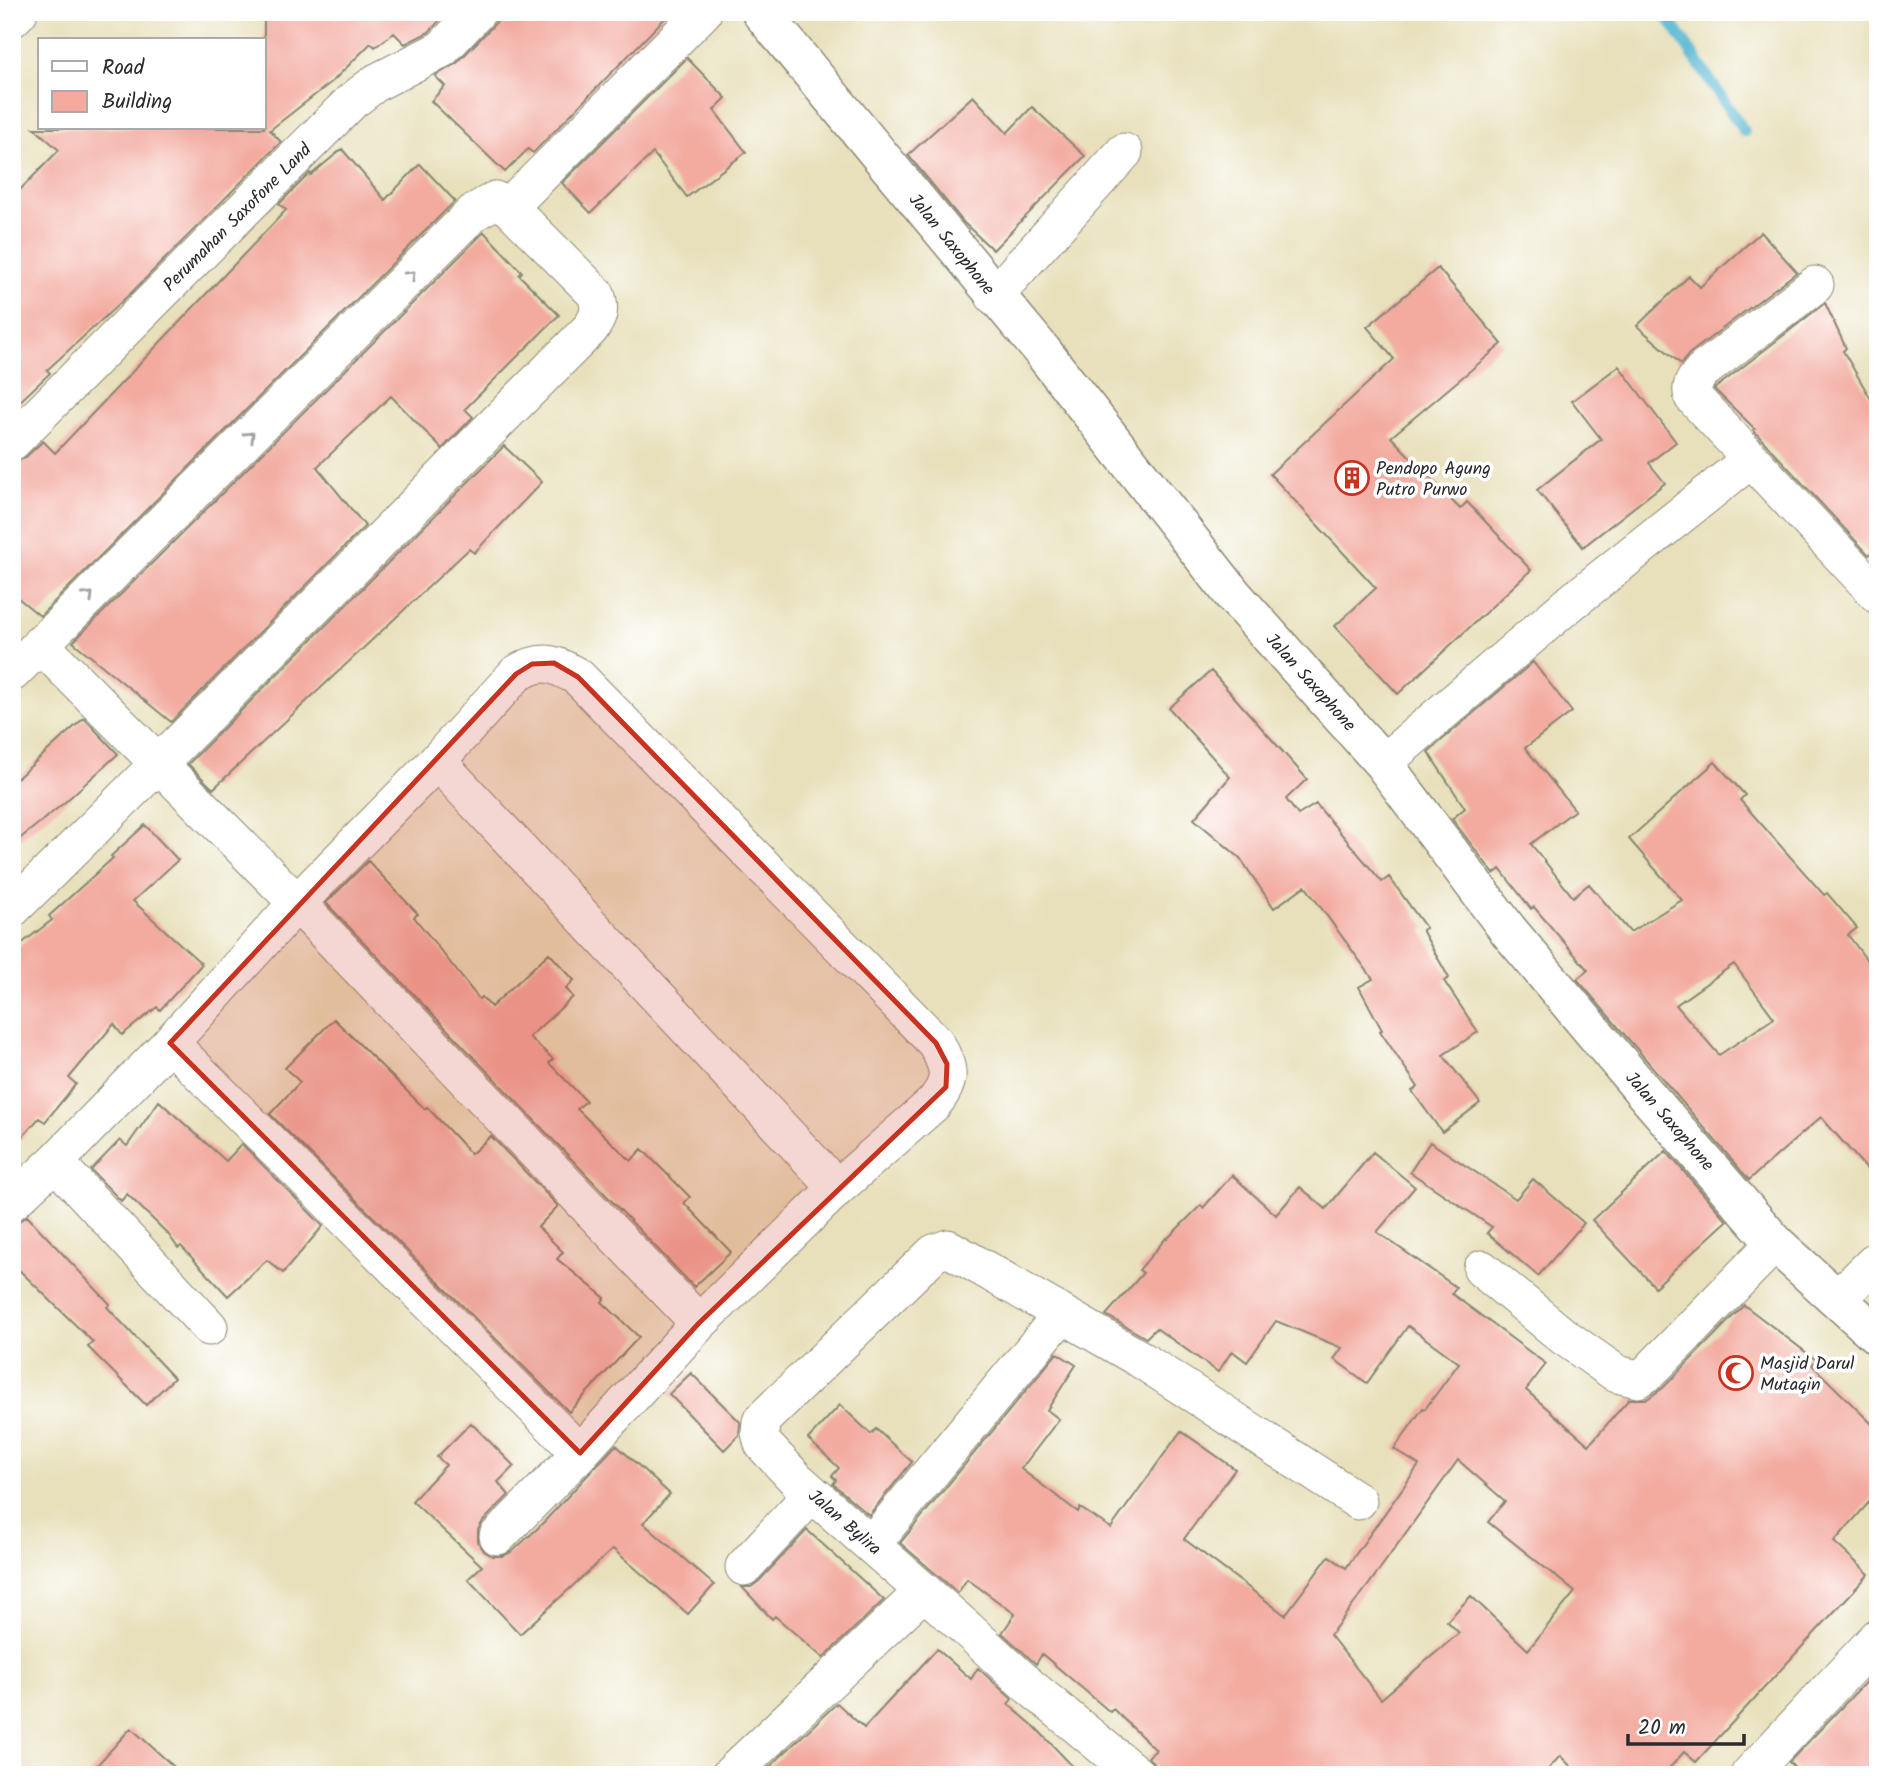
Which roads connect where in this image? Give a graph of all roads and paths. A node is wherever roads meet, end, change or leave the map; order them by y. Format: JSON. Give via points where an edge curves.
{"nodes":[{"id":1,"x":19,"y":12,"type":"edge"},
{"id":2,"x":477,"y":12,"type":"edge"},
{"id":3,"x":703,"y":12,"type":"edge"},
{"id":4,"x":761,"y":12,"type":"edge"},
{"id":5,"x":12,"y":19,"type":"edge"},
{"id":6,"x":1124,"y":152,"type":"dead end"},
{"id":7,"x":509,"y":208,"type":"junction"},
{"id":8,"x":1815,"y":285,"type":"dead end"},
{"id":9,"x":994,"y":296,"type":"junction"},
{"id":10,"x":12,"y":442,"type":"edge"},
{"id":11,"x":1750,"y":460,"type":"junction"},
{"id":12,"x":1878,"y":595,"type":"edge"},
{"id":13,"x":40,"y":644,"type":"junction"},
{"id":14,"x":12,"y":673,"type":"edge"},
{"id":15,"x":437,"y":761,"type":"junction"},
{"id":16,"x":1384,"y":763,"type":"junction"},
{"id":17,"x":159,"y":766,"type":"junction"},
{"id":18,"x":298,"y":903,"type":"junction"},
{"id":19,"x":12,"y":909,"type":"edge"},
{"id":20,"x":170,"y":1043,"type":"junction"},
{"id":21,"x":55,"y":1162,"type":"junction"},
{"id":22,"x":838,"y":1188,"type":"junction"},
{"id":23,"x":12,"y":1202,"type":"edge"},
{"id":24,"x":1775,"y":1243,"type":"junction"},
{"id":25,"x":1878,"y":1259,"type":"edge"},
{"id":26,"x":1482,"y":1269,"type":"dead end"},
{"id":27,"x":1838,"y":1298,"type":"junction"},
{"id":28,"x":1062,"y":1314,"type":"junction"},
{"id":29,"x":699,"y":1323,"type":"junction"},
{"id":30,"x":209,"y":1327,"type":"dead end"},
{"id":31,"x":1878,"y":1336,"type":"edge"},
{"id":32,"x":580,"y":1452,"type":"junction"},
{"id":33,"x":812,"y":1494,"type":"junction"},
{"id":34,"x":1358,"y":1501,"type":"dead end"},
{"id":35,"x":498,"y":1536,"type":"dead end"},
{"id":36,"x":871,"y":1545,"type":"junction"},
{"id":37,"x":744,"y":1567,"type":"dead end"},
{"id":38,"x":924,"y":1591,"type":"junction"},
{"id":39,"x":1878,"y":1637,"type":"edge"},
{"id":40,"x":1756,"y":1773,"type":"edge"},
{"id":41,"x":730,"y":1775,"type":"edge"},
{"id":42,"x":1137,"y":1775,"type":"edge"}],
"edges":[{"from":1,"to":5,"type":"street"},
{"from":2,"to":10,"type":"street","name":"Perumahan Saxofone Land","via":[[442,49],[376,82],[352,101]]},
{"from":3,"to":7,"type":"street"},
{"from":4,"to":9,"type":"main road","name":"Jalan Saxophone"},
{"from":6,"to":9,"type":"street"},
{"from":13,"to":7,"type":"street","one_way":true,"via":[[473,213],[495,200]]},
{"from":7,"to":17,"type":"street","via":[[596,294],[600,306],[597,319]]},
{"from":8,"to":11,"type":"street","via":[[1702,371],[1691,390]]},
{"from":9,"to":16,"type":"main road","name":"Jalan Saxophone","via":[[1234,596]]},
{"from":11,"to":12,"type":"street"},
{"from":11,"to":16,"type":"street","via":[[1563,609]]},
{"from":13,"to":14,"type":"street"},
{"from":13,"to":17,"type":"street"},
{"from":15,"to":18,"type":"street"},
{"from":15,"to":22,"type":"street"},
{"from":15,"to":22,"type":"street","via":[[516,674],[532,664],[554,663],[578,677],[936,1043],[947,1064],[946,1087],[933,1104]]},
{"from":16,"to":24,"type":"main road","name":"Jalan Saxophone","via":[[1508,930]]},
{"from":17,"to":18,"type":"street"},
{"from":17,"to":19,"type":"street"},
{"from":18,"to":20,"type":"street"},
{"from":18,"to":29,"type":"street"},
{"from":20,"to":21,"type":"street"},
{"from":20,"to":32,"type":"street"},
{"from":21,"to":23,"type":"street"},
{"from":21,"to":30,"type":"street"},
{"from":22,"to":29,"type":"street"},
{"from":24,"to":26,"type":"street","via":[[1638,1379],[1617,1374],[1563,1336]]},
{"from":24,"to":27,"type":"main road","name":"Jalan Saxophone"},
{"from":25,"to":27,"type":"street"},
{"from":27,"to":31,"type":"main road","name":"Jalan Saxophone"},
{"from":28,"to":33,"type":"street","name":"Jalan Bylira","via":[[956,1250],[934,1253],[761,1422],[763,1444]]},
{"from":28,"to":34,"type":"street","via":[[1140,1359]]},
{"from":28,"to":36,"type":"street"},
{"from":29,"to":32,"type":"street"},
{"from":32,"to":35,"type":"street"},
{"from":33,"to":36,"type":"street","name":"Jalan Bylira"},
{"from":33,"to":37,"type":"street"},
{"from":36,"to":38,"type":"street","name":"Jalan Bylira"},
{"from":38,"to":41,"type":"street"},
{"from":38,"to":42,"type":"street","name":"Jalan Bylira"},
{"from":39,"to":40,"type":"street"}]}
